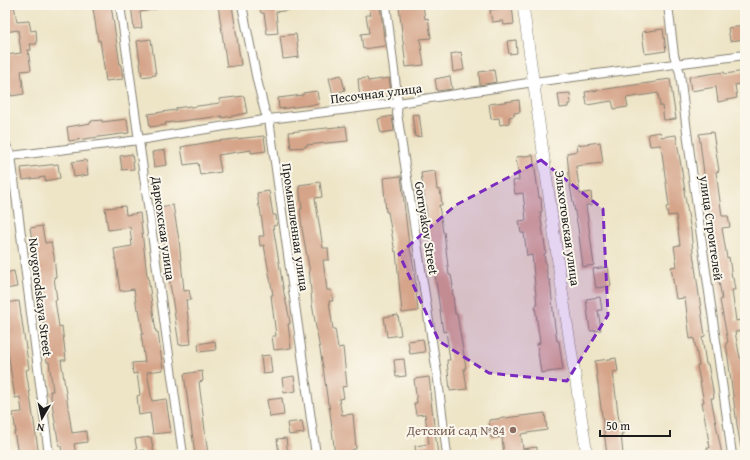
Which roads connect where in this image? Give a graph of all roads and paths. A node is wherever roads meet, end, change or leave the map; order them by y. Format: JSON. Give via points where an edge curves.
{"nodes":[{"id":1,"x":120,"y":5,"type":"edge"},
{"id":2,"x":242,"y":5,"type":"edge"},
{"id":3,"x":386,"y":5,"type":"edge"},
{"id":4,"x":523,"y":5,"type":"edge"},
{"id":5,"x":668,"y":5,"type":"edge"},
{"id":6,"x":745,"y":55,"type":"edge"},
{"id":7,"x":676,"y":63,"type":"junction"},
{"id":8,"x":534,"y":82,"type":"junction"},
{"id":9,"x":398,"y":103,"type":"junction"},
{"id":10,"x":269,"y":119,"type":"junction"},
{"id":11,"x":139,"y":140,"type":"junction"},
{"id":12,"x":5,"y":142,"type":"edge"},
{"id":13,"x":11,"y":156,"type":"junction"},
{"id":14,"x":49,"y":455,"type":"edge"},
{"id":15,"x":183,"y":455,"type":"edge"},
{"id":16,"x":316,"y":455,"type":"edge"},
{"id":17,"x":447,"y":455,"type":"edge"},
{"id":18,"x":587,"y":455,"type":"edge"},
{"id":19,"x":732,"y":455,"type":"edge"}],
"edges":[{"from":1,"to":11,"type":"street","name":"Даркохская улица"},
{"from":2,"to":10,"type":"street","name":"Промышленная улица","via":[[257,80]]},
{"from":3,"to":9,"type":"street","name":"Gornyakov Street"},
{"from":4,"to":8,"type":"street","name":"Эльхотовская улица"},
{"from":5,"to":7,"type":"street","name":"улица Строителей"},
{"from":6,"to":7,"type":"street","name":"Песочная улица"},
{"from":7,"to":8,"type":"street","name":"Песочная улица"},
{"from":7,"to":19,"type":"street","name":"улица Строителей","via":[[680,73],[698,221]]},
{"from":8,"to":9,"type":"street","name":"Песочная улица"},
{"from":8,"to":18,"type":"street","name":"Эльхотовская улица"},
{"from":9,"to":10,"type":"street","name":"Песочная улица"},
{"from":9,"to":17,"type":"street","name":"Gornyakov Street","via":[[397,113]]},
{"from":10,"to":11,"type":"street","name":"Песочная улица"},
{"from":10,"to":16,"type":"street","name":"Промышленная улица"},
{"from":11,"to":13,"type":"street","name":"Песочная улица"},
{"from":11,"to":15,"type":"street","name":"Даркохская улица"},
{"from":12,"to":13,"type":"street","name":"Novgorodskaya Street"},
{"from":13,"to":14,"type":"street","name":"Novgorodskaya Street"}]}
